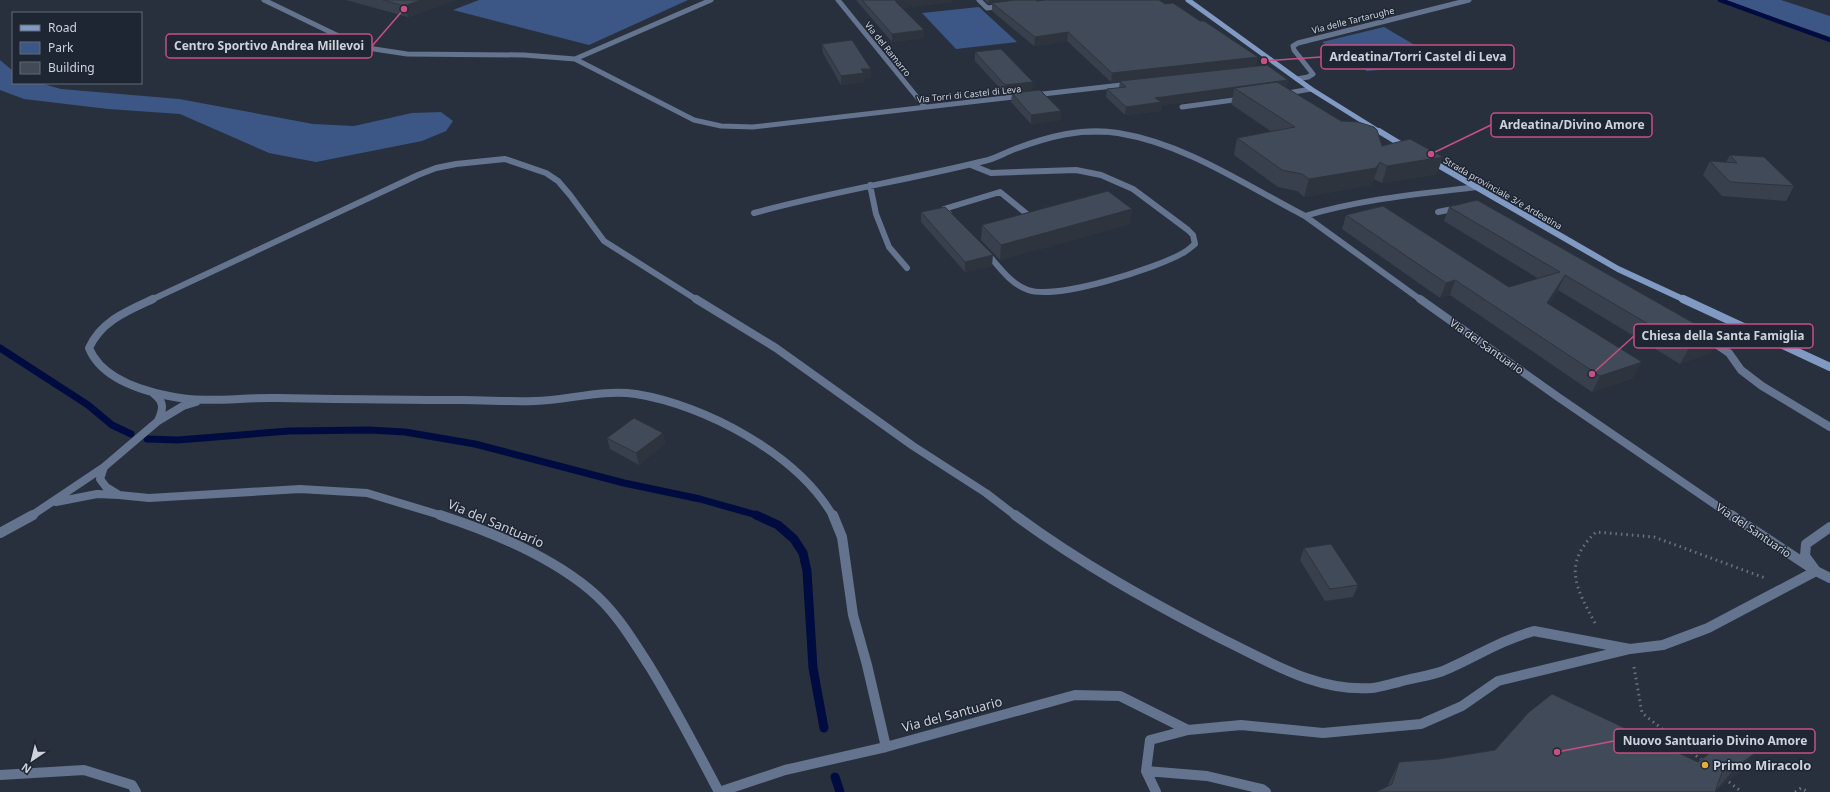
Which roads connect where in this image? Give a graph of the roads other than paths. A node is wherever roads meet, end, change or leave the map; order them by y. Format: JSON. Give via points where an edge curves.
{"nodes":[{"id":1,"x":264,"y":0,"type":"edge"},
{"id":2,"x":711,"y":0,"type":"edge"},
{"id":3,"x":838,"y":0,"type":"edge"},
{"id":4,"x":979,"y":0,"type":"edge"},
{"id":5,"x":1188,"y":0,"type":"edge"},
{"id":6,"x":1469,"y":0,"type":"edge"},
{"id":7,"x":1009,"y":5,"type":"edge"},
{"id":8,"x":575,"y":60,"type":"junction"},
{"id":9,"x":1282,"y":67,"type":"junction"},
{"id":10,"x":1274,"y":68,"type":"edge"},
{"id":11,"x":1297,"y":79,"type":"junction"},
{"id":12,"x":1138,"y":83,"type":"edge"},
{"id":13,"x":1311,"y":89,"type":"junction"},
{"id":14,"x":1276,"y":95,"type":"edge"},
{"id":15,"x":1244,"y":99,"type":"edge"},
{"id":16,"x":924,"y":107,"type":"junction"},
{"id":17,"x":1182,"y":107,"type":"edge"},
{"id":18,"x":1416,"y":153,"type":"edge"},
{"id":19,"x":1423,"y":157,"type":"edge"},
{"id":20,"x":971,"y":165,"type":"junction"},
{"id":21,"x":870,"y":186,"type":"junction"},
{"id":22,"x":1477,"y":187,"type":"junction"},
{"id":23,"x":1467,"y":207,"type":"edge"},
{"id":24,"x":1438,"y":212,"type":"dead end"},
{"id":25,"x":754,"y":213,"type":"dead end"},
{"id":26,"x":1027,"y":214,"type":"edge"},
{"id":27,"x":1305,"y":216,"type":"junction"},
{"id":28,"x":955,"y":220,"type":"edge"},
{"id":29,"x":977,"y":243,"type":"edge"},
{"id":30,"x":907,"y":268,"type":"dead end"},
{"id":31,"x":1699,"y":334,"type":"edge"},
{"id":32,"x":1830,"y":367,"type":"edge"},
{"id":33,"x":147,"y":390,"type":"junction"},
{"id":34,"x":206,"y":399,"type":"junction"},
{"id":35,"x":158,"y":421,"type":"junction"},
{"id":36,"x":1830,"y":427,"type":"edge"},
{"id":37,"x":104,"y":467,"type":"junction"},
{"id":38,"x":119,"y":495,"type":"junction"},
{"id":39,"x":39,"y":511,"type":"junction"},
{"id":40,"x":1830,"y":528,"type":"edge"},
{"id":41,"x":0,"y":532,"type":"edge"},
{"id":42,"x":1816,"y":571,"type":"junction"},
{"id":43,"x":1830,"y":578,"type":"edge"},
{"id":44,"x":1630,"y":649,"type":"junction"},
{"id":45,"x":1188,"y":730,"type":"junction"},
{"id":46,"x":886,"y":747,"type":"junction"},
{"id":47,"x":1146,"y":771,"type":"junction"},
{"id":48,"x":0,"y":775,"type":"edge"},
{"id":49,"x":136,"y":792,"type":"edge"},
{"id":50,"x":719,"y":792,"type":"edge"},
{"id":51,"x":1156,"y":792,"type":"edge"},
{"id":52,"x":1266,"y":792,"type":"edge"}],
"edges":[{"from":1,"to":8,"type":"street","via":[[353,43],[382,51],[412,54],[543,56]]},
{"from":2,"to":8,"type":"street"},
{"from":3,"to":16,"type":"street","name":"Via del Ramarro"},
{"from":4,"to":7,"type":"street","via":[[987,8]]},
{"from":5,"to":9,"type":"main road"},
{"from":6,"to":11,"type":"street","name":"Via delle Tartarughe","via":[[1298,43],[1294,46],[1294,52],[1313,74],[1308,78]]},
{"from":8,"to":16,"type":"street","name":"Via Torri di Castel di Leva","via":[[694,120],[721,126],[753,126]]},
{"from":9,"to":10,"type":"street"},
{"from":9,"to":11,"type":"main road"},
{"from":11,"to":13,"type":"main road"},
{"from":12,"to":16,"type":"street","name":"Via Torri di Castel di Leva"},
{"from":13,"to":14,"type":"street"},
{"from":13,"to":18,"type":"main road"},
{"from":15,"to":17,"type":"street"},
{"from":19,"to":22,"type":"main road","name":"Strada provinciale 3/e Ardeatina"},
{"from":20,"to":21,"type":"street","name":"Via del Santuario"},
{"from":20,"to":27,"type":"street","name":"Via del Santuario","via":[[1051,138],[1093,132],[1117,133],[1151,141],[1183,154]]},
{"from":20,"to":29,"type":"street","via":[[991,173],[1076,170],[1114,179],[1134,189],[1188,230],[1193,235],[1195,244],[1180,256],[1143,271],[1090,284],[1040,291],[1028,290],[1018,284]]},
{"from":21,"to":25,"type":"street","name":"Via del Santuario","via":[[788,203]]},
{"from":21,"to":30,"type":"street","via":[[876,214],[889,247]]},
{"from":22,"to":27,"type":"street","via":[[1401,196],[1332,208]]},
{"from":22,"to":32,"type":"main road","name":"Strada provinciale 3/e Ardeatina","via":[[1629,274]]},
{"from":23,"to":24,"type":"street"},
{"from":26,"to":28,"type":"street","via":[[1000,192],[944,209]]},
{"from":27,"to":42,"type":"street","name":"Via del Santuario","via":[[1540,383]]},
{"from":31,"to":36,"type":"street","via":[[1729,353],[1741,370],[1762,386]]},
{"from":33,"to":34,"type":"street","via":[[178,398]]},
{"from":33,"to":35,"type":"street","via":[[164,403]]},
{"from":33,"to":44,"type":"street","via":[[110,374],[96,361],[89,348],[94,335],[107,322],[418,174],[456,164],[504,159],[546,173],[570,195],[604,241],[616,250],[776,348],[913,446],[986,493],[1049,540],[1118,584],[1293,674],[1335,687],[1373,688],[1442,671],[1491,647],[1534,631]]},
{"from":34,"to":35,"type":"street","via":[[182,406]]},
{"from":34,"to":46,"type":"street","via":[[537,401],[632,394],[691,410],[728,426],[797,473],[821,498],[839,525],[853,613]]},
{"from":35,"to":37,"type":"street"},
{"from":37,"to":38,"type":"street","via":[[100,479],[106,487]]},
{"from":37,"to":39,"type":"street"},
{"from":38,"to":39,"type":"street","name":"Via del Santuario","via":[[97,494],[77,497]]},
{"from":38,"to":50,"type":"street","name":"Via del Santuario","via":[[149,498],[300,489],[366,493],[468,524],[549,561],[589,590],[625,627],[670,700]]},
{"from":39,"to":41,"type":"street"},
{"from":40,"to":42,"type":"street","name":"Via del Santuario","via":[[1806,544],[1805,556]]},
{"from":42,"to":43,"type":"street","name":"Via del Santuario"},
{"from":42,"to":44,"type":"street","via":[[1708,628],[1663,644]]},
{"from":44,"to":45,"type":"street","via":[[1498,681],[1462,706],[1421,724],[1323,733],[1242,725]]},
{"from":45,"to":46,"type":"street","name":"Via del Santuario","via":[[1120,696],[1075,695]]},
{"from":45,"to":47,"type":"street","via":[[1150,740]]},
{"from":46,"to":50,"type":"street","name":"Via del Santuario","via":[[785,770]]},
{"from":47,"to":51,"type":"street"},
{"from":47,"to":52,"type":"street","via":[[1207,776]]},
{"from":48,"to":49,"type":"street","via":[[84,770],[132,785]]}]}
